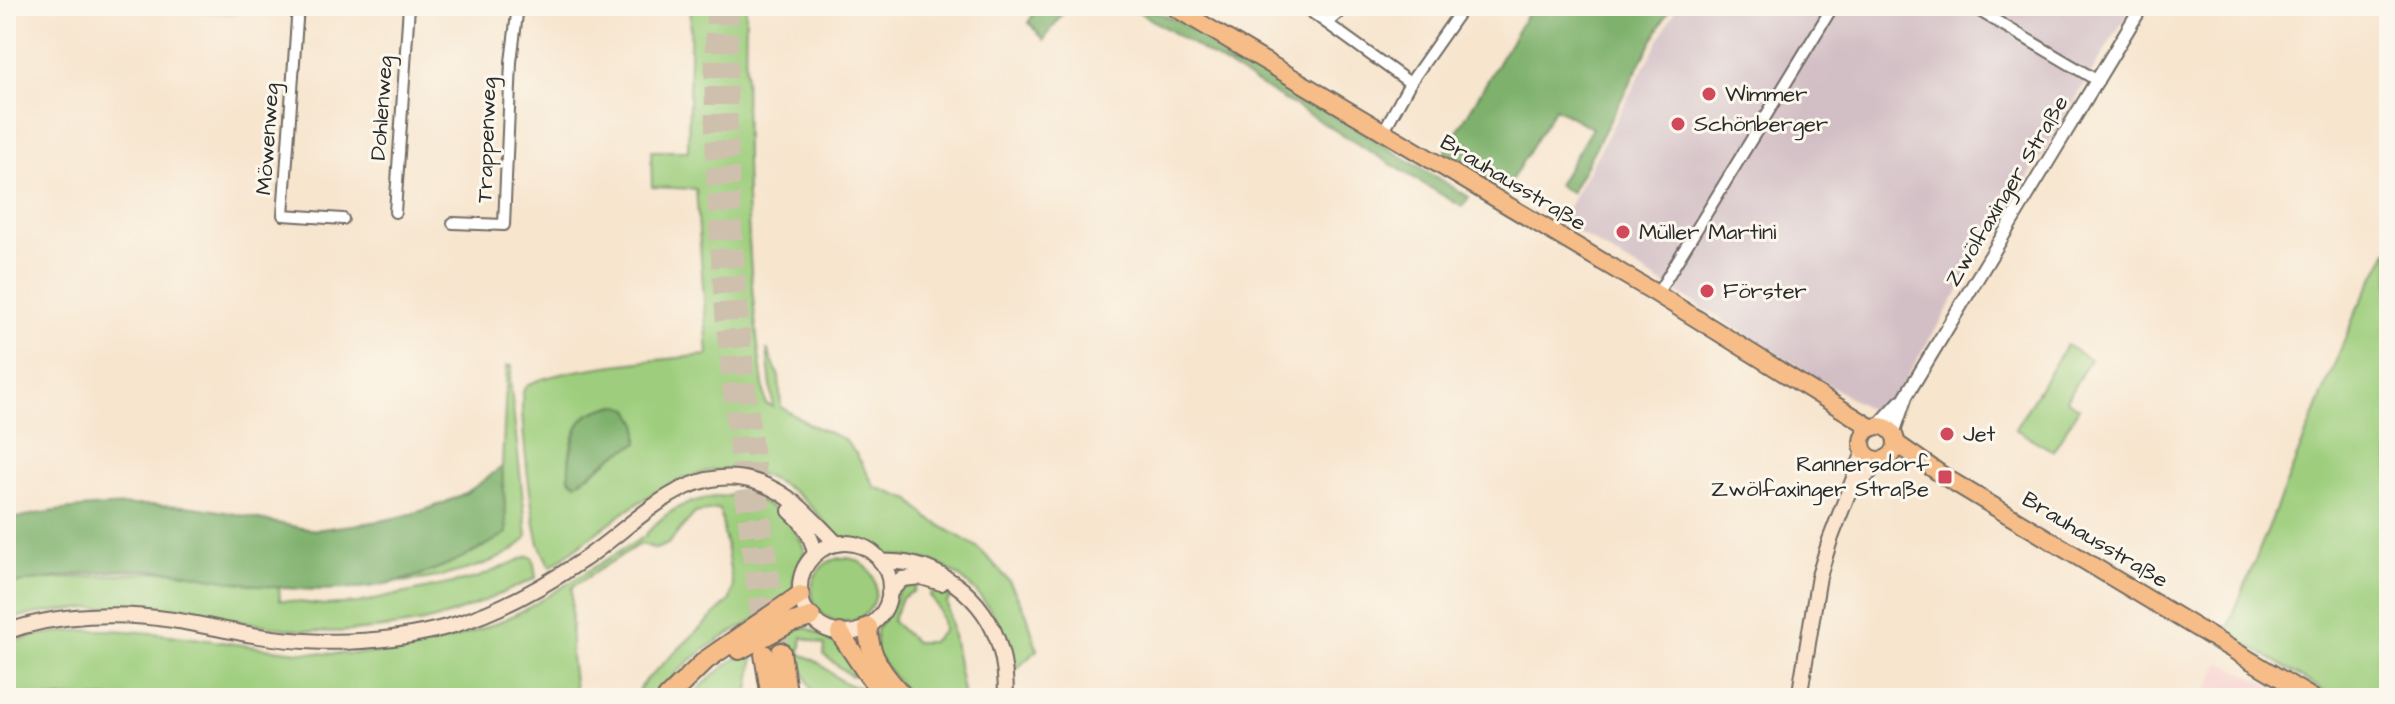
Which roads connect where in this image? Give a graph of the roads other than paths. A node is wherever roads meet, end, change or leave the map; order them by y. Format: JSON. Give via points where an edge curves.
{"nodes":[{"id":1,"x":298,"y":6,"type":"edge"},
{"id":2,"x":409,"y":6,"type":"edge"},
{"id":3,"x":518,"y":6,"type":"edge"},
{"id":4,"x":1172,"y":6,"type":"edge"},
{"id":5,"x":1303,"y":6,"type":"edge"},
{"id":6,"x":1347,"y":6,"type":"edge"},
{"id":7,"x":1464,"y":6,"type":"edge"},
{"id":8,"x":1833,"y":6,"type":"edge"},
{"id":9,"x":1971,"y":6,"type":"edge"},
{"id":10,"x":2142,"y":6,"type":"edge"},
{"id":11,"x":1328,"y":22,"type":"junction"},
{"id":12,"x":2098,"y":81,"type":"junction"},
{"id":13,"x":1410,"y":83,"type":"junction"},
{"id":14,"x":1383,"y":132,"type":"junction"},
{"id":15,"x":395,"y":212,"type":"dead end"},
{"id":16,"x":343,"y":219,"type":"dead end"},
{"id":17,"x":453,"y":223,"type":"dead end"},
{"id":18,"x":1657,"y":294,"type":"junction"},
{"id":19,"x":1879,"y":442,"type":"junction"},
{"id":20,"x":642,"y":516,"type":"junction"},
{"id":21,"x":837,"y":544,"type":"junction"},
{"id":22,"x":815,"y":554,"type":"junction"},
{"id":23,"x":881,"y":562,"type":"junction"},
{"id":24,"x":961,"y":589,"type":"junction"},
{"id":25,"x":889,"y":593,"type":"junction"},
{"id":26,"x":800,"y":595,"type":"junction"},
{"id":27,"x":811,"y":617,"type":"junction"},
{"id":28,"x":868,"y":627,"type":"junction"},
{"id":29,"x":6,"y":632,"type":"edge"},
{"id":30,"x":840,"y":633,"type":"junction"},
{"id":31,"x":2293,"y":693,"type":"edge"},
{"id":32,"x":770,"y":695,"type":"edge"},
{"id":33,"x":667,"y":698,"type":"edge"},
{"id":34,"x":683,"y":698,"type":"edge"},
{"id":35,"x":788,"y":698,"type":"edge"},
{"id":36,"x":888,"y":698,"type":"edge"},
{"id":37,"x":905,"y":698,"type":"edge"},
{"id":38,"x":1006,"y":698,"type":"edge"},
{"id":39,"x":1799,"y":698,"type":"edge"},
{"id":40,"x":2313,"y":698,"type":"edge"}],
"edges":[{"from":1,"to":16,"type":"street","name":"Möwenweg","via":[[283,215]]},
{"from":2,"to":15,"type":"street","name":"Dohlenweg"},
{"from":3,"to":17,"type":"street","name":"Trappenweg","via":[[504,225]]},
{"from":4,"to":14,"type":"main road","name":"Brauhausstraße"},
{"from":5,"to":11,"type":"street"},
{"from":6,"to":11,"type":"street"},
{"from":7,"to":13,"type":"street"},
{"from":8,"to":18,"type":"street"},
{"from":9,"to":12,"type":"street"},
{"from":10,"to":12,"type":"street","name":"Zwölfaxinger Straße"},
{"from":11,"to":13,"type":"street"},
{"from":12,"to":19,"type":"street","name":"Zwölfaxinger Straße"},
{"from":13,"to":14,"type":"street"},
{"from":14,"to":18,"type":"main road","name":"Brauhausstraße"},
{"from":18,"to":19,"type":"main road","name":"Brauhausstraße","via":[[1829,402]]},
{"from":19,"to":31,"type":"main road","name":"Brauhausstraße","via":[[2221,643]]},
{"from":19,"to":39,"type":"main road","via":[[1845,503],[1819,576]]},
{"from":20,"to":21,"type":"main road","via":[[686,486],[740,478],[782,493]]},
{"from":20,"to":22,"type":"main road","via":[[698,492],[752,490],[795,515]]},
{"from":20,"to":29,"type":"main road","via":[[584,560],[498,609],[407,636],[304,641],[132,617],[55,620]]},
{"from":21,"to":22,"type":"main road"},
{"from":21,"to":23,"type":"main road","via":[[862,546]]},
{"from":22,"to":26,"type":"main road","via":[[803,572]]},
{"from":23,"to":24,"type":"main road","via":[[926,568]]},
{"from":23,"to":25,"type":"main road"},
{"from":24,"to":25,"type":"main road","via":[[921,577],[902,579]]},
{"from":24,"to":38,"type":"main road","via":[[990,623],[1000,646]]},
{"from":25,"to":28,"type":"main road","via":[[883,611]]},
{"from":26,"to":27,"type":"main road"},
{"from":26,"to":33,"type":"highway","via":[[706,660]]},
{"from":27,"to":30,"type":"main road"},
{"from":27,"to":34,"type":"highway","via":[[750,642]]},
{"from":28,"to":30,"type":"main road"},
{"from":28,"to":37,"type":"highway","via":[[868,644],[879,667]]},
{"from":30,"to":36,"type":"highway"},
{"from":31,"to":40,"type":"main road","name":"Brauhausstraße"},
{"from":32,"to":35,"type":"highway","via":[[773,653]]}]}
